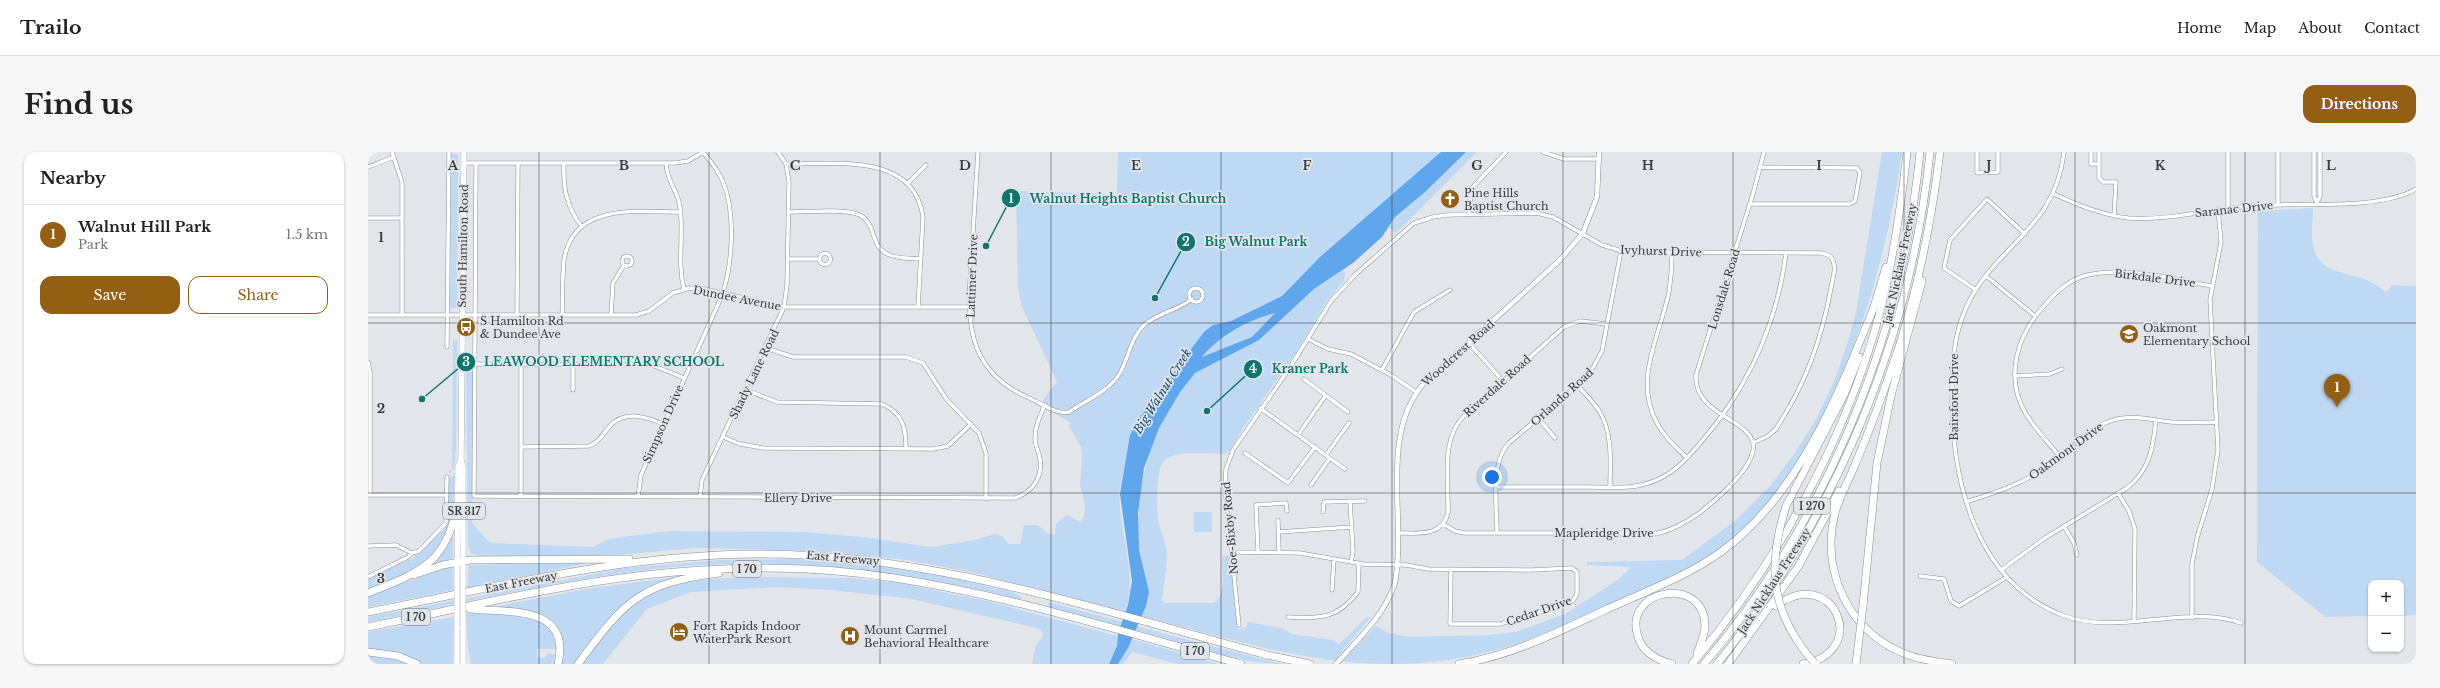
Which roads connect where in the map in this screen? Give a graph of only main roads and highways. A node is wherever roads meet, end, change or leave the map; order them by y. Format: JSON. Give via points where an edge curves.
{"nodes":[{"id":1,"x":464,"y":152,"type":"edge"},
{"id":2,"x":1907,"y":152,"type":"edge"},
{"id":3,"x":1920,"y":152,"type":"edge"},
{"id":4,"x":1930,"y":152,"type":"edge"},
{"id":5,"x":1940,"y":152,"type":"edge"},
{"id":6,"x":1935,"y":190,"type":"junction"},
{"id":7,"x":1894,"y":240,"type":"junction"},
{"id":8,"x":1874,"y":307,"type":"junction"},
{"id":9,"x":1862,"y":446,"type":"junction"},
{"id":10,"x":461,"y":460,"type":"junction"},
{"id":11,"x":457,"y":504,"type":"junction"},
{"id":12,"x":639,"y":561,"type":"junction"},
{"id":13,"x":460,"y":562,"type":"junction"},
{"id":14,"x":762,"y":568,"type":"junction"},
{"id":15,"x":413,"y":575,"type":"junction"},
{"id":16,"x":368,"y":593,"type":"edge"},
{"id":17,"x":462,"y":608,"type":"junction"},
{"id":18,"x":368,"y":612,"type":"edge"},
{"id":19,"x":1761,"y":621,"type":"junction"},
{"id":20,"x":368,"y":627,"type":"edge"},
{"id":21,"x":368,"y":652,"type":"edge"},
{"id":22,"x":1693,"y":662,"type":"edge"},
{"id":23,"x":1706,"y":662,"type":"edge"},
{"id":24,"x":1719,"y":662,"type":"edge"},
{"id":25,"x":1730,"y":662,"type":"edge"},
{"id":26,"x":417,"y":664,"type":"edge"},
{"id":27,"x":457,"y":664,"type":"edge"},
{"id":28,"x":463,"y":664,"type":"edge"},
{"id":29,"x":558,"y":664,"type":"edge"},
{"id":30,"x":578,"y":664,"type":"edge"},
{"id":31,"x":1241,"y":664,"type":"edge"},
{"id":32,"x":1310,"y":664,"type":"edge"},
{"id":33,"x":1458,"y":664,"type":"edge"},
{"id":34,"x":1672,"y":664,"type":"edge"},
{"id":35,"x":1803,"y":664,"type":"edge"},
{"id":36,"x":1816,"y":664,"type":"edge"},
{"id":37,"x":1856,"y":664,"type":"edge"},
{"id":38,"x":1952,"y":664,"type":"edge"}],
"edges":[{"from":1,"to":10,"type":"main road","name":"South Hamilton Road","number":"SR 317"},
{"from":2,"to":7,"type":"highway"},
{"from":3,"to":23,"type":"highway","name":"Jack Nicklaus Freeway","number":"I 270","via":[[1909,228],[1893,304],[1875,363],[1853,421],[1797,533],[1760,592]]},
{"from":4,"to":24,"type":"highway","name":"Jack Nicklaus Freeway","number":"I 270","via":[[1924,200],[1908,277],[1888,350],[1861,424],[1834,482],[1804,536],[1770,590]]},
{"from":5,"to":6,"type":"highway"},
{"from":6,"to":9,"type":"highway","via":[[1902,338]]},
{"from":6,"to":37,"type":"highway","bridge":true,"via":[[1936,204],[1920,290],[1891,396],[1877,463]]},
{"from":7,"to":8,"type":"highway"},
{"from":7,"to":22,"type":"highway","via":[[1879,316],[1856,389],[1831,447],[1804,501],[1771,557],[1716,635]]},
{"from":8,"to":33,"type":"highway","via":[[1847,375],[1819,428],[1774,501],[1742,535],[1685,573],[1540,641],[1500,655]]},
{"from":8,"to":36,"type":"highway","bridge":true,"via":[[1849,383],[1786,506],[1776,546],[1776,591],[1789,627],[1809,658]]},
{"from":9,"to":19,"type":"highway","via":[[1806,554]]},
{"from":9,"to":38,"type":"highway","via":[[1833,525],[1831,555],[1834,575],[1842,596],[1863,626],[1889,646],[1915,658]]},
{"from":10,"to":11,"type":"main road","name":"South Hamilton Road","number":"SR 317","via":[[458,466]]},
{"from":10,"to":13,"type":"main road","name":"South Hamilton Road","number":"SR 317","via":[[463,466]]},
{"from":11,"to":13,"type":"main road","name":"South Hamilton Road","number":"SR 317"},
{"from":11,"to":15,"type":"highway","via":[[454,526],[446,542],[431,561]]},
{"from":12,"to":13,"type":"highway","via":[[625,559]]},
{"from":12,"to":18,"type":"highway","name":"East Freeway","number":"I 70"},
{"from":12,"to":32,"type":"highway","name":"East Freeway","number":"I 70","via":[[760,554],[870,560],[979,580]]},
{"from":13,"to":15,"type":"highway"},
{"from":13,"to":27,"type":"main road","name":"South Hamilton Road","number":"SR 317","bridge":true,"via":[[457,579]]},
{"from":13,"to":28,"type":"main road","name":"South Hamilton Road","number":"SR 317","bridge":true,"via":[[463,578]]},
{"from":14,"to":17,"type":"highway","name":"East Freeway","number":"I 70","via":[[649,575]]},
{"from":14,"to":30,"type":"highway","via":[[677,580],[642,594],[608,623]]},
{"from":14,"to":31,"type":"highway","name":"East Freeway","number":"I 70","via":[[894,578],[967,591]]},
{"from":15,"to":16,"type":"highway"},
{"from":17,"to":20,"type":"highway","name":"East Freeway","number":"I 70"},
{"from":17,"to":29,"type":"highway","via":[[517,610],[534,614],[549,624],[558,639]]},
{"from":19,"to":25,"type":"highway"},
{"from":19,"to":35,"type":"highway","via":[[1777,605],[1793,596],[1812,594],[1829,603],[1839,622],[1837,643],[1823,658]]},
{"from":21,"to":26,"type":"highway","via":[[398,656]]},
{"from":22,"to":34,"type":"highway","via":[[1704,632],[1704,616],[1690,599],[1679,593],[1668,592],[1657,595],[1644,605],[1637,618],[1636,630],[1639,642],[1646,651],[1661,661]]}]}
